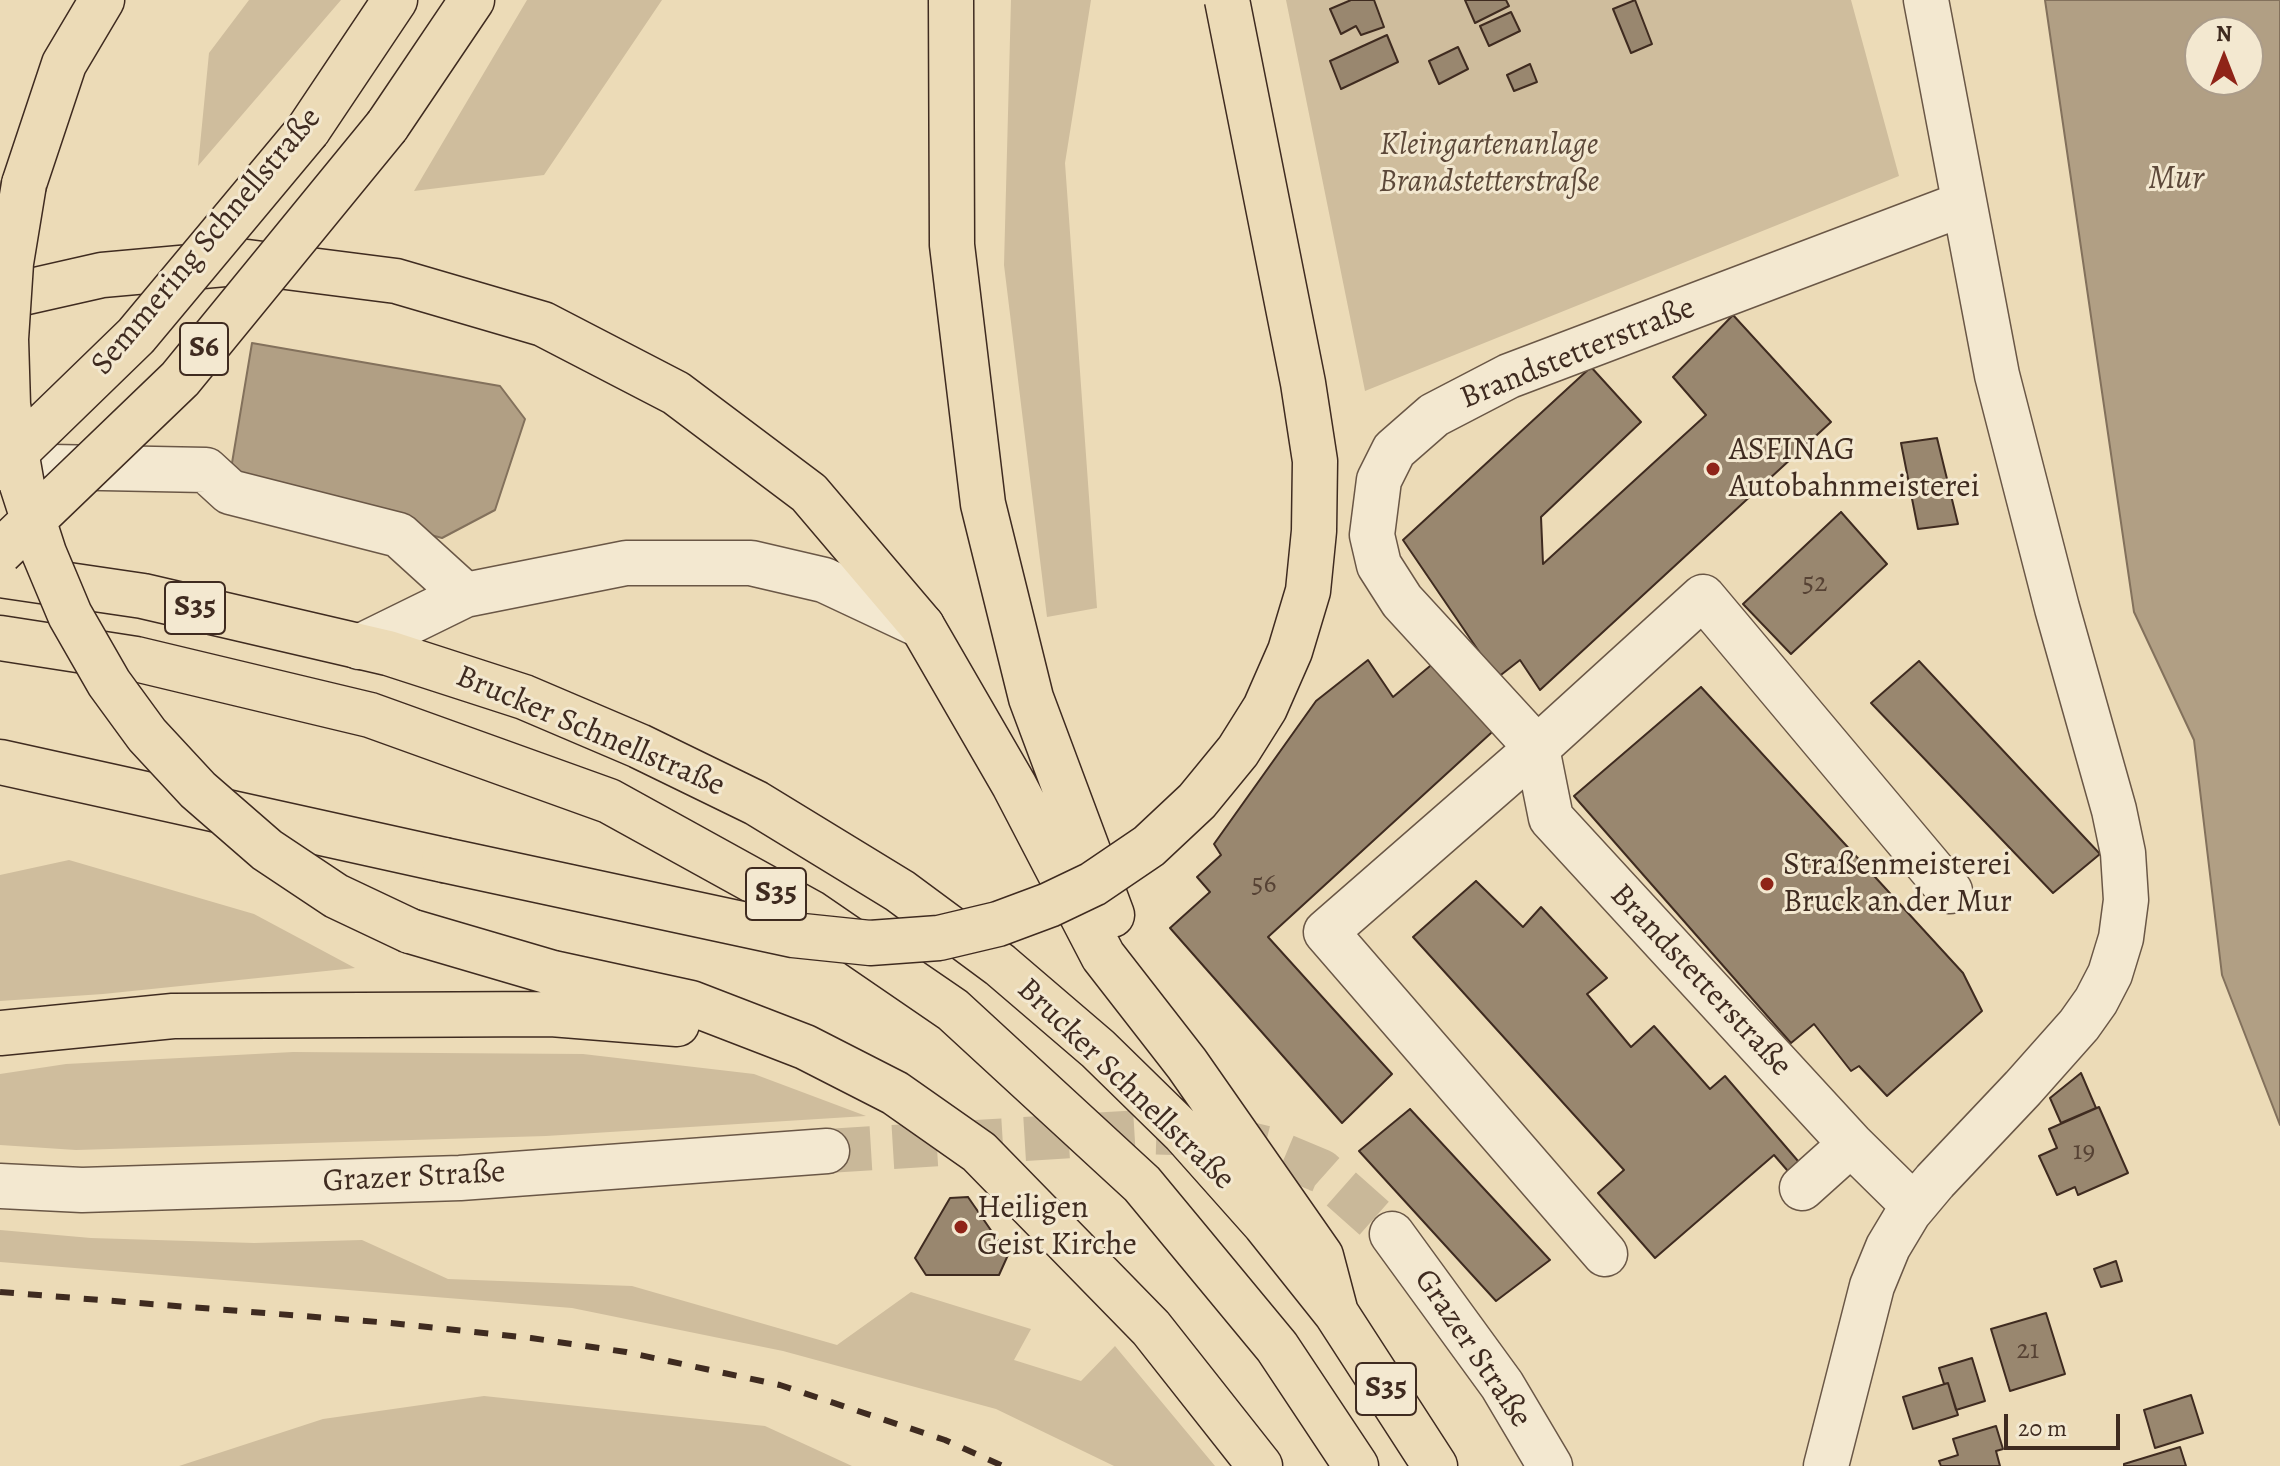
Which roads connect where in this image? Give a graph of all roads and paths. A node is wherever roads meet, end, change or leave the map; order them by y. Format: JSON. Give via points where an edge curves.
{"nodes":[{"id":1,"x":102,"y":0,"type":"edge"},
{"id":2,"x":395,"y":0,"type":"edge"},
{"id":3,"x":472,"y":0,"type":"edge"},
{"id":4,"x":951,"y":0,"type":"edge"},
{"id":5,"x":1227,"y":0,"type":"edge"},
{"id":6,"x":1926,"y":0,"type":"edge"},
{"id":7,"x":1963,"y":204,"type":"junction"},
{"id":8,"x":0,"y":298,"type":"edge"},
{"id":9,"x":0,"y":467,"type":"edge"},
{"id":10,"x":0,"y":552,"type":"edge"},
{"id":11,"x":0,"y":575,"type":"edge"},
{"id":12,"x":465,"y":595,"type":"junction"},
{"id":13,"x":922,"y":626,"type":"junction"},
{"id":14,"x":0,"y":638,"type":"edge"},
{"id":15,"x":359,"y":647,"type":"junction"},
{"id":16,"x":1537,"y":748,"type":"junction"},
{"id":17,"x":0,"y":762,"type":"edge"},
{"id":18,"x":1950,"y":891,"type":"dead end"},
{"id":19,"x":0,"y":1033,"type":"edge"},
{"id":20,"x":805,"y":1047,"type":"junction"},
{"id":21,"x":1187,"y":1064,"type":"junction"},
{"id":22,"x":1851,"y":1144,"type":"junction"},
{"id":23,"x":827,"y":1151,"type":"tunnel mouth"},
{"id":24,"x":0,"y":1186,"type":"edge"},
{"id":25,"x":1802,"y":1188,"type":"dead end"},
{"id":26,"x":1914,"y":1206,"type":"junction"},
{"id":27,"x":1392,"y":1234,"type":"tunnel mouth"},
{"id":28,"x":1605,"y":1254,"type":"dead end"},
{"id":29,"x":1336,"y":1313,"type":"junction"},
{"id":30,"x":1260,"y":1466,"type":"edge"},
{"id":31,"x":1356,"y":1466,"type":"edge"},
{"id":32,"x":1435,"y":1466,"type":"edge"},
{"id":33,"x":1550,"y":1466,"type":"edge"},
{"id":34,"x":1826,"y":1466,"type":"edge"}],
"edges":[{"from":1,"to":20,"type":"highway","bridge":true,"via":[[64,64],[24,184],[6,339],[8,405],[22,485],[70,615],[109,683],[147,735],[198,790],[267,850],[336,896],[410,931],[553,973],[691,1003]]},
{"from":2,"to":9,"type":"highway","name":"Semmering Schnellstraße","number":"S6","bridge":true,"via":[[308,130],[136,336]]},
{"from":3,"to":10,"type":"highway","name":"Semmering Schnellstraße","number":"S6","bridge":true,"via":[[387,126],[180,379]]},
{"from":4,"to":21,"type":"highway","via":[[952,245],[983,504],[1031,698],[1115,921]]},
{"from":5,"to":17,"type":"highway","bridge":true,"via":[[1315,461],[1308,591],[1290,651],[1265,708],[1238,751],[1197,801],[1149,846],[1093,884],[998,924],[939,938],[870,943],[793,935]]},
{"from":6,"to":7,"type":"street"},
{"from":7,"to":16,"type":"street","name":"Brandstetterstraße","via":[[1509,376],[1434,415],[1394,450],[1379,480],[1374,512],[1372,535],[1379,565],[1402,601]]},
{"from":7,"to":26,"type":"street","via":[[2001,390],[2114,810],[2126,900],[2121,938],[2096,1001]]},
{"from":8,"to":13,"type":"highway","via":[[102,275],[247,262],[396,281],[543,324],[676,393],[809,493]]},
{"from":9,"to":12,"type":"street","via":[[206,470],[230,492],[399,535]]},
{"from":11,"to":15,"type":"highway","name":"Brucker Schnellstraße","number":"S35","via":[[143,596]]},
{"from":12,"to":13,"type":"street","via":[[626,563],[751,563],[824,580]]},
{"from":12,"to":15,"type":"street"},
{"from":13,"to":21,"type":"highway","via":[[1014,785],[1103,956]]},
{"from":14,"to":31,"type":"highway","name":"Brucker Schnellstraße","number":"S35","via":[[136,659],[370,715],[609,801],[810,912],[953,1010],[1142,1184],[1277,1347]]},
{"from":15,"to":29,"type":"highway","name":"Brucker Schnellstraße","number":"S35","via":[[524,697],[639,746],[756,803],[900,891],[1000,965],[1098,1049],[1184,1133]]},
{"from":16,"to":18,"type":"street","via":[[1703,597]]},
{"from":16,"to":22,"type":"street","name":"Brandstetterstraße","via":[[1551,818]]},
{"from":16,"to":28,"type":"street","via":[[1326,932]]},
{"from":19,"to":20,"type":"highway","via":[[173,1016],[551,1014],[688,1025]]},
{"from":20,"to":30,"type":"highway","via":[[895,1093],[979,1152],[1151,1328]]},
{"from":21,"to":29,"type":"highway","via":[[1321,1256]]},
{"from":22,"to":25,"type":"street"},
{"from":22,"to":26,"type":"street","name":"Brandstetterstraße"},
{"from":23,"to":24,"type":"street","name":"Grazer Straße","via":[[460,1178],[82,1190]]},
{"from":26,"to":34,"type":"street","via":[[1872,1286]]},
{"from":27,"to":33,"type":"street","name":"Grazer Straße","via":[[1502,1385]]},
{"from":29,"to":32,"type":"highway","name":"Brucker Schnellstraße","number":"S35"}]}
